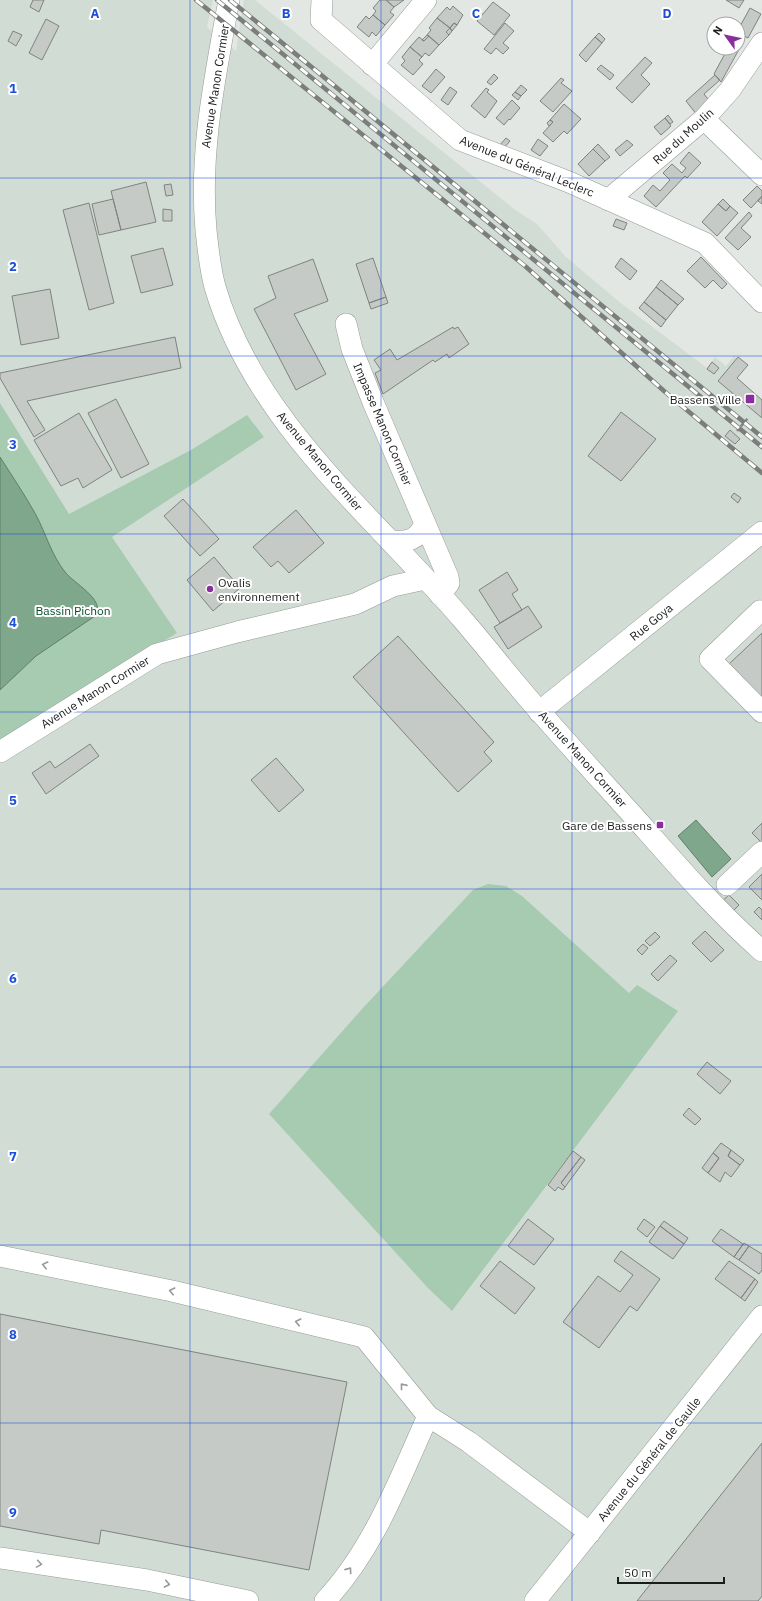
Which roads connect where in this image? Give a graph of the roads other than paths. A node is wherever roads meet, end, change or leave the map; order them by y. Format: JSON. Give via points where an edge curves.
{"nodes":[{"id":1,"x":230,"y":0,"type":"edge"},
{"id":2,"x":322,"y":0,"type":"edge"},
{"id":3,"x":426,"y":0,"type":"edge"},
{"id":4,"x":762,"y":43,"type":"edge"},
{"id":5,"x":372,"y":65,"type":"junction"},
{"id":6,"x":704,"y":119,"type":"junction"},
{"id":7,"x":762,"y":175,"type":"edge"},
{"id":8,"x":608,"y":200,"type":"junction"},
{"id":9,"x":762,"y":302,"type":"edge"},
{"id":10,"x":346,"y":324,"type":"dead end"},
{"id":11,"x":425,"y":523,"type":"junction"},
{"id":12,"x":762,"y":532,"type":"edge"},
{"id":13,"x":390,"y":541,"type":"junction"},
{"id":14,"x":426,"y":579,"type":"junction"},
{"id":15,"x":440,"y":595,"type":"junction"},
{"id":16,"x":762,"y":612,"type":"edge"},
{"id":17,"x":539,"y":712,"type":"junction"},
{"id":18,"x":762,"y":712,"type":"edge"},
{"id":19,"x":0,"y":752,"type":"edge"},
{"id":20,"x":762,"y":852,"type":"edge"},
{"id":21,"x":727,"y":885,"type":"dead end"},
{"id":22,"x":762,"y":951,"type":"edge"},
{"id":23,"x":0,"y":1256,"type":"edge"},
{"id":24,"x":762,"y":1316,"type":"edge"},
{"id":25,"x":428,"y":1416,"type":"junction"},
{"id":26,"x":590,"y":1533,"type":"junction"},
{"id":27,"x":0,"y":1558,"type":"edge"},
{"id":28,"x":248,"y":1601,"type":"edge"},
{"id":29,"x":326,"y":1601,"type":"edge"},
{"id":30,"x":535,"y":1601,"type":"edge"}],
"edges":[{"from":1,"to":13,"type":"street","name":"Avenue Manon Cormier","via":[[210,105],[204,160],[207,239],[222,312],[260,385],[284,420],[322,468]]},
{"from":2,"to":5,"type":"street","name":"Avenue du Général Leclerc","via":[[321,20]]},
{"from":3,"to":5,"type":"street"},
{"from":4,"to":6,"type":"street","name":"Rue du Moulin","via":[[730,90]]},
{"from":5,"to":8,"type":"street","name":"Avenue du Général Leclerc","via":[[460,140],[569,182]]},
{"from":6,"to":7,"type":"street"},
{"from":6,"to":8,"type":"street","name":"Rue du Moulin"},
{"from":8,"to":9,"type":"street","name":"Avenue du Général Leclerc","via":[[705,243]]},
{"from":10,"to":11,"type":"street","name":"Impasse Manon Cormier","via":[[355,355]]},
{"from":11,"to":13,"type":"street","via":[[422,532],[416,538],[406,542]]},
{"from":11,"to":15,"type":"street","name":"Impasse Manon Cormier","via":[[450,583]]},
{"from":12,"to":17,"type":"street","name":"Rue Goya"},
{"from":13,"to":14,"type":"street","name":"Avenue Manon Cormier"},
{"from":14,"to":15,"type":"street","name":"Avenue Manon Cormier"},
{"from":14,"to":19,"type":"street","name":"Avenue Manon Cormier","via":[[393,586],[355,604],[157,654]]},
{"from":15,"to":17,"type":"street","name":"Avenue Manon Cormier"},
{"from":16,"to":18,"type":"street","via":[[760,611],[710,659]]},
{"from":17,"to":22,"type":"street","name":"Avenue Manon Cormier","via":[[695,885]]},
{"from":20,"to":21,"type":"street"},
{"from":25,"to":23,"type":"street","one_way":true,"via":[[364,1337],[172,1291]]},
{"from":24,"to":26,"type":"street","name":"Avenue du Général de Gaulle"},
{"from":25,"to":26,"type":"street","via":[[468,1442]]},
{"from":29,"to":25,"type":"street","one_way":true,"via":[[373,1537]]},
{"from":26,"to":30,"type":"street","name":"Avenue du Général de Gaulle"},
{"from":27,"to":28,"type":"street","one_way":true,"via":[[147,1580]]}]}
